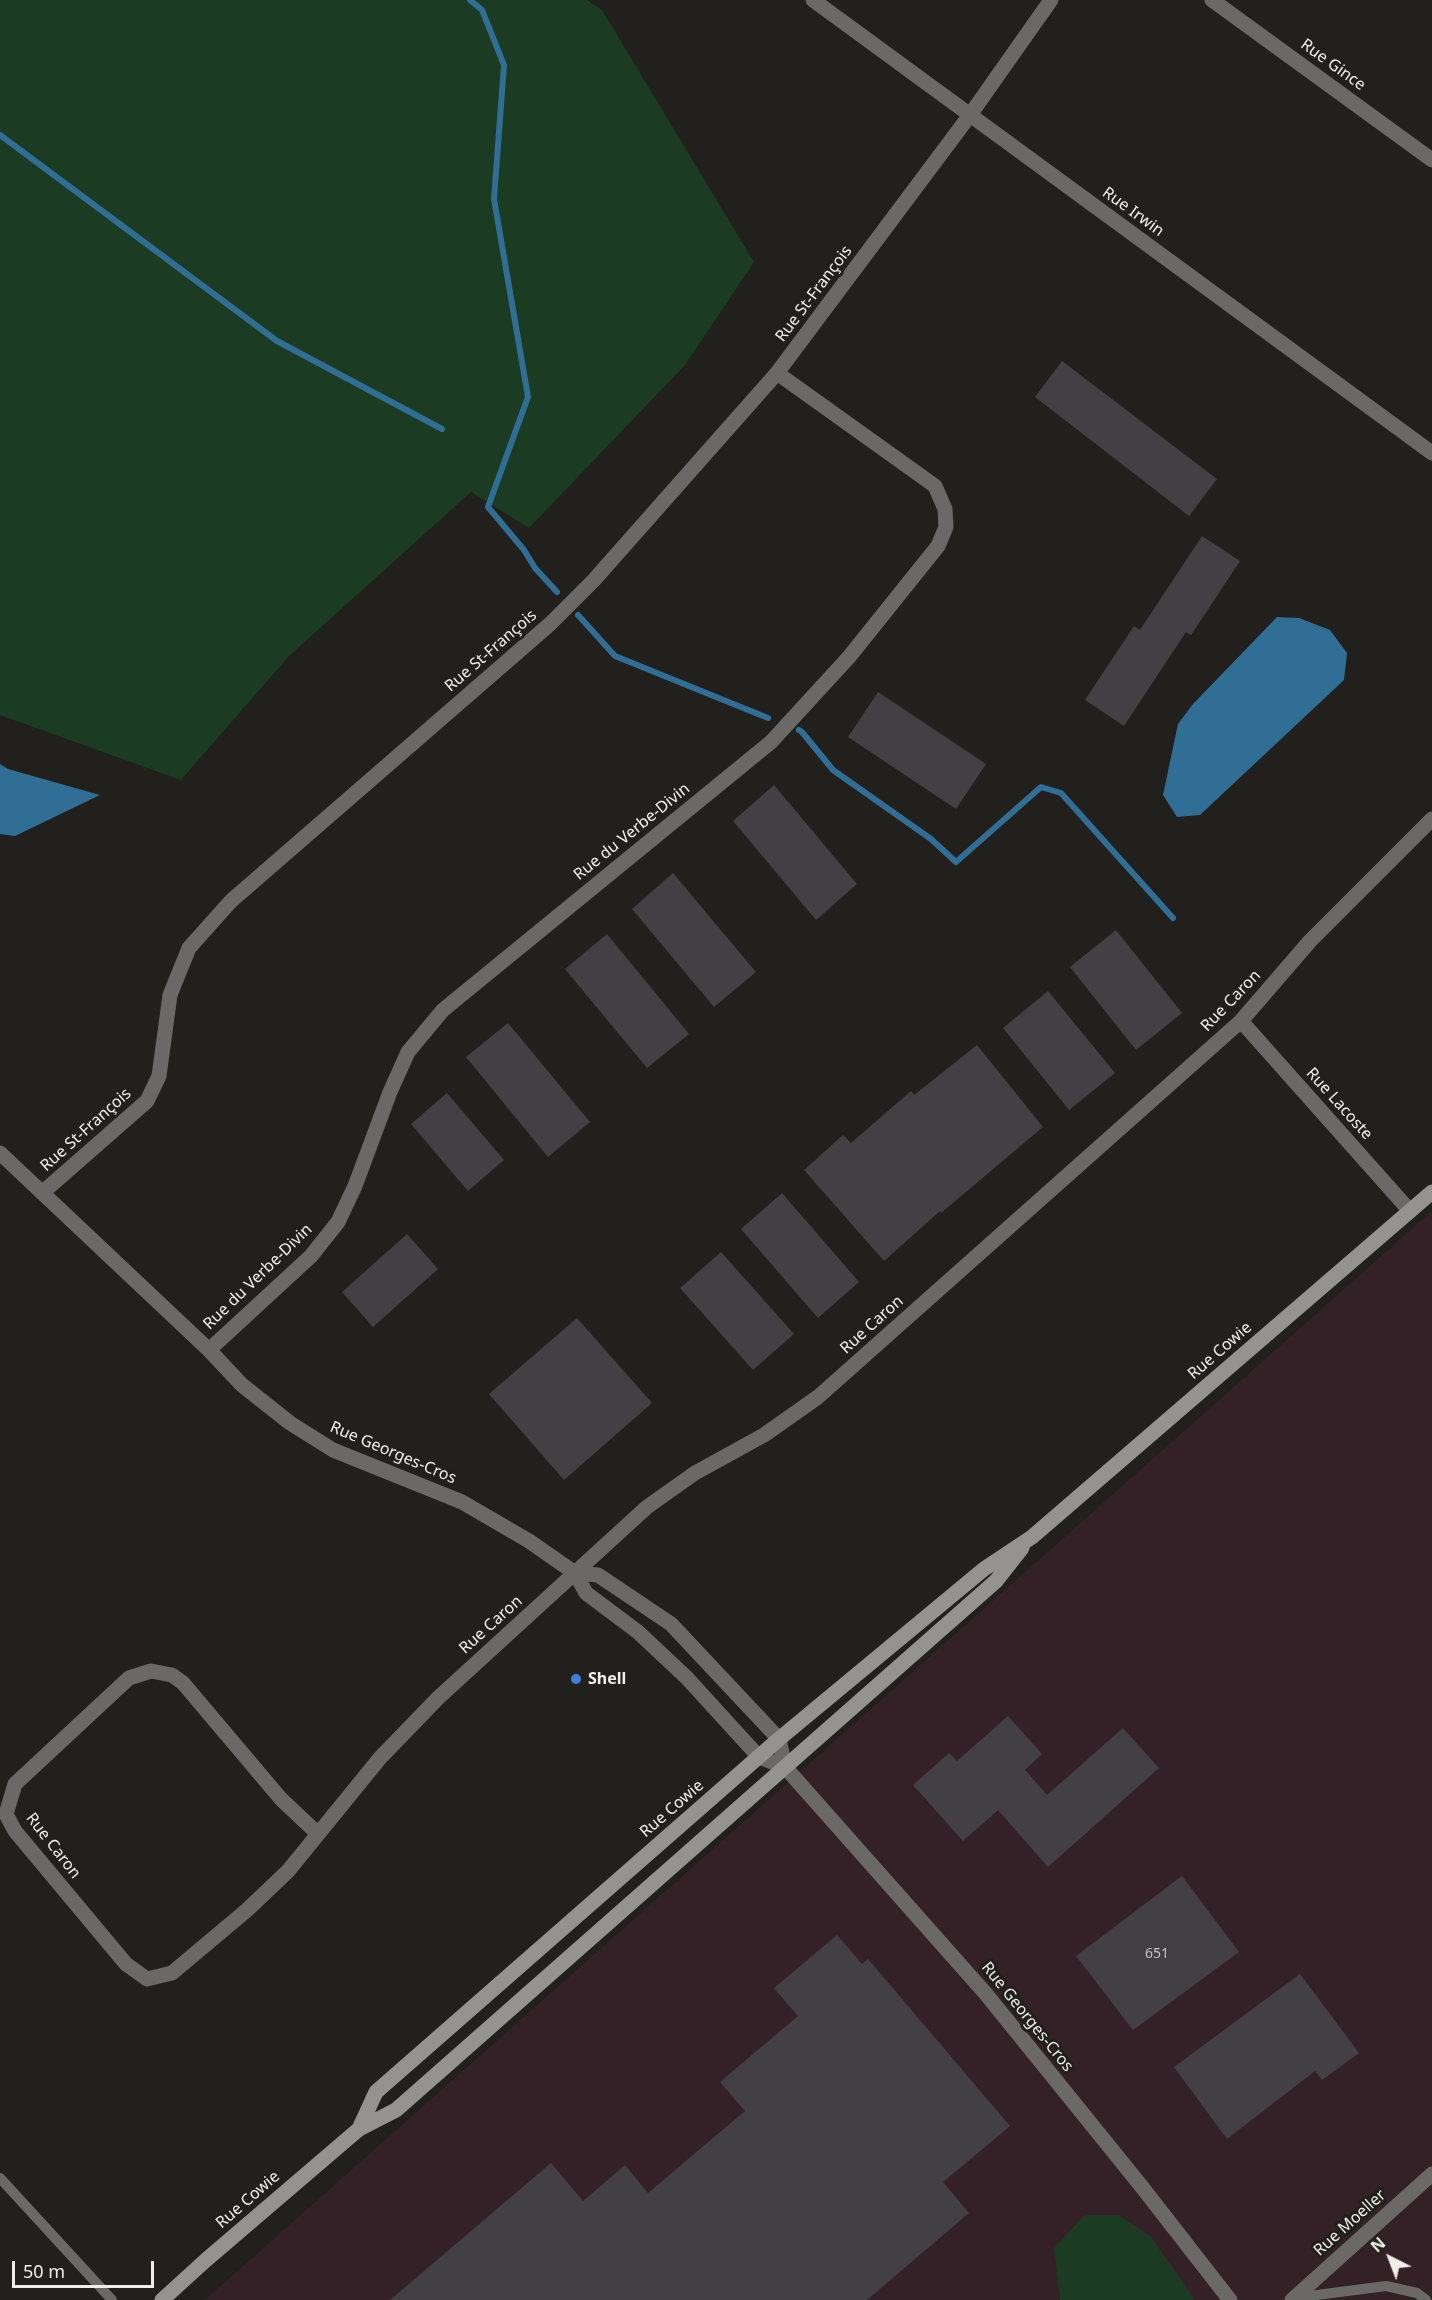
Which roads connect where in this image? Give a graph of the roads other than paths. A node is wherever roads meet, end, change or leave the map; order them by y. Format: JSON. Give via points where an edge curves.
{"nodes":[{"id":1,"x":813,"y":0,"type":"edge"},
{"id":2,"x":1051,"y":0,"type":"edge"},
{"id":3,"x":1212,"y":0,"type":"edge"},
{"id":4,"x":970,"y":115,"type":"junction"},
{"id":5,"x":1432,"y":160,"type":"edge"},
{"id":6,"x":777,"y":373,"type":"junction"},
{"id":7,"x":1432,"y":453,"type":"edge"},
{"id":8,"x":1432,"y":819,"type":"edge"},
{"id":9,"x":1241,"y":1021,"type":"junction"},
{"id":10,"x":0,"y":1153,"type":"edge"},
{"id":11,"x":1432,"y":1192,"type":"edge"},
{"id":12,"x":42,"y":1193,"type":"junction"},
{"id":13,"x":1410,"y":1211,"type":"junction"},
{"id":14,"x":209,"y":1350,"type":"junction"},
{"id":15,"x":1032,"y":1537,"type":"junction"},
{"id":16,"x":575,"y":1573,"type":"junction"},
{"id":17,"x":687,"y":1642,"type":"junction"},
{"id":18,"x":670,"y":1661,"type":"junction"},
{"id":19,"x":779,"y":1739,"type":"junction"},
{"id":20,"x":759,"y":1756,"type":"junction"},
{"id":21,"x":785,"y":1767,"type":"junction"},
{"id":22,"x":3,"y":1813,"type":"edge"},
{"id":23,"x":317,"y":1833,"type":"junction"},
{"id":24,"x":359,"y":2129,"type":"junction"},
{"id":25,"x":1432,"y":2174,"type":"edge"},
{"id":26,"x":0,"y":2178,"type":"edge"},
{"id":27,"x":1293,"y":2299,"type":"edge"},
{"id":28,"x":112,"y":2300,"type":"edge"},
{"id":29,"x":162,"y":2300,"type":"edge"},
{"id":30,"x":1230,"y":2300,"type":"edge"},
{"id":31,"x":1426,"y":2300,"type":"edge"}],
"edges":[{"from":1,"to":4,"type":"street","name":"Rue Irwin"},
{"from":2,"to":4,"type":"street","name":"Rue St-François"},
{"from":3,"to":5,"type":"street","name":"Rue Gince"},
{"from":4,"to":6,"type":"street","name":"Rue St-François"},
{"from":4,"to":7,"type":"street","name":"Rue Irwin"},
{"from":6,"to":12,"type":"street","name":"Rue St-François","via":[[594,580],[550,624],[231,901],[189,948],[170,995],[159,1076],[147,1101]]},
{"from":6,"to":14,"type":"street","name":"Rue du Verbe-Divin","via":[[934,486],[945,509],[946,527],[938,546],[849,657],[771,742],[443,1010],[408,1052],[338,1222],[311,1256]]},
{"from":8,"to":9,"type":"street","name":"Rue Caron","via":[[1310,941]]},
{"from":9,"to":13,"type":"street","name":"Rue Lacoste"},
{"from":9,"to":16,"type":"street","name":"Rue Caron","via":[[818,1396],[764,1435],[694,1473],[647,1507]]},
{"from":10,"to":12,"type":"street","name":"Rue Georges-Cros"},
{"from":11,"to":13,"type":"main road","name":"Rue Cowie"},
{"from":12,"to":14,"type":"street","name":"Rue Georges-Cros"},
{"from":13,"to":15,"type":"main road","name":"Rue Cowie"},
{"from":14,"to":16,"type":"street","name":"Rue Georges-Cros","via":[[242,1384],[324,1445],[462,1502]]},
{"from":15,"to":19,"type":"main road","name":"Rue Cowie","via":[[984,1569]]},
{"from":15,"to":21,"type":"main road","name":"Rue Cowie","via":[[996,1581]]},
{"from":16,"to":17,"type":"street","name":"Rue Georges-Cros","via":[[598,1575],[671,1624]]},
{"from":16,"to":18,"type":"street","name":"Rue Georges-Cros","via":[[586,1593]]},
{"from":16,"to":23,"type":"street","name":"Rue Caron","via":[[438,1698],[380,1758]]},
{"from":17,"to":18,"type":"street"},
{"from":17,"to":19,"type":"street","name":"Rue Georges-Cros"},
{"from":18,"to":20,"type":"street","name":"Rue Georges-Cros"},
{"from":19,"to":20,"type":"main road","name":"Rue Cowie"},
{"from":19,"to":21,"type":"street","name":"Rue Georges-Cros"},
{"from":20,"to":21,"type":"street","name":"Rue Georges-Cros"},
{"from":20,"to":24,"type":"main road","name":"Rue Cowie","via":[[376,2092]]},
{"from":21,"to":24,"type":"main road","name":"Rue Cowie","via":[[396,2110]]},
{"from":21,"to":30,"type":"street","name":"Rue Georges-Cros","via":[[986,1994]]},
{"from":22,"to":23,"type":"street","name":"Rue Caron","via":[[15,1784],[129,1678],[151,1671],[172,1675],[183,1683],[281,1799]]},
{"from":22,"to":23,"type":"street","name":"Rue Caron","via":[[126,1964],[147,1979],[172,1973],[248,1910],[288,1870]]},
{"from":24,"to":29,"type":"main road","name":"Rue Cowie"},
{"from":25,"to":27,"type":"street","name":"Rue Moeller"},
{"from":26,"to":28,"type":"lane"},
{"from":27,"to":31,"type":"lane","via":[[1386,2286],[1417,2293]]}]}
